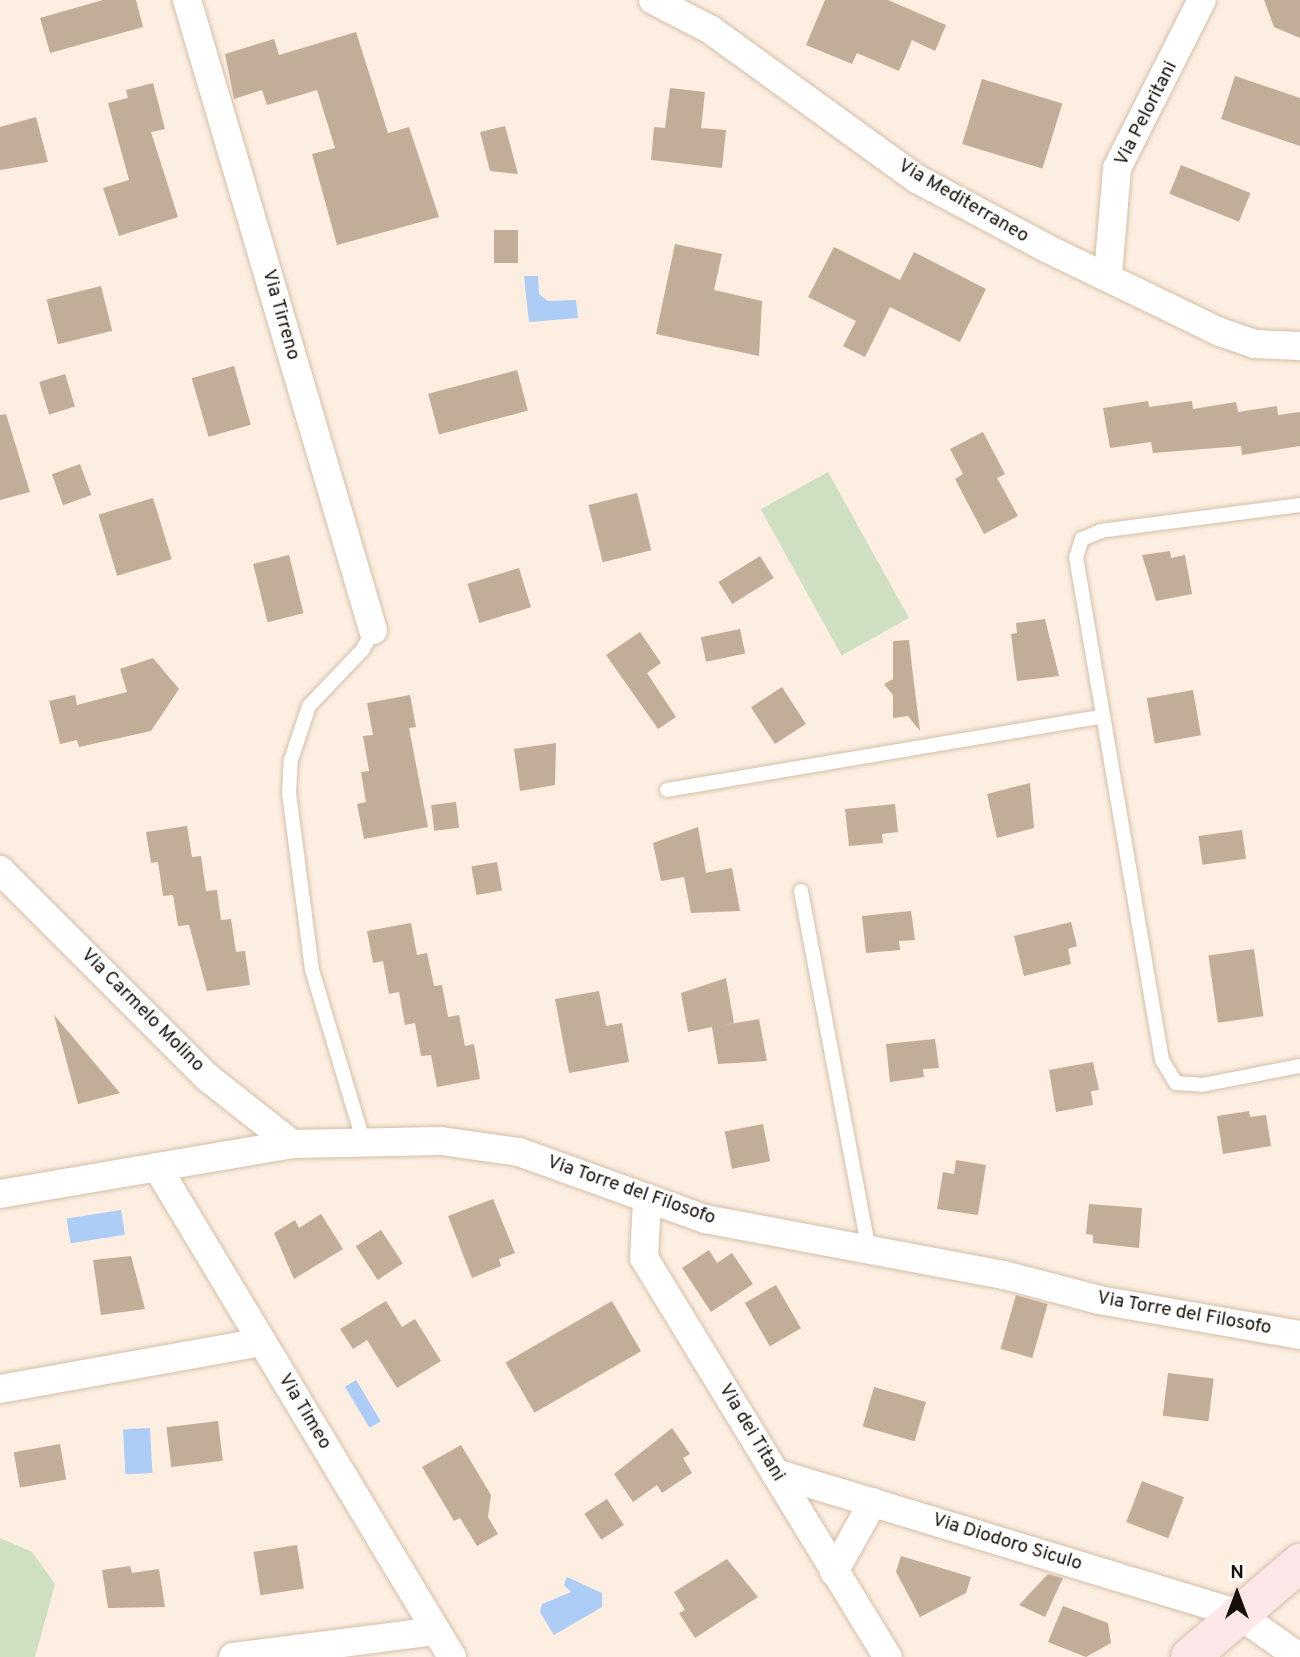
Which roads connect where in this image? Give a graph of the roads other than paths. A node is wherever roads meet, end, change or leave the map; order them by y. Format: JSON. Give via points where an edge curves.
{"nodes":[{"id":1,"x":187,"y":0,"type":"edge"},
{"id":2,"x":653,"y":0,"type":"edge"},
{"id":3,"x":1196,"y":2,"type":"edge"},
{"id":4,"x":1108,"y":274,"type":"junction"},
{"id":5,"x":1300,"y":346,"type":"edge"},
{"id":6,"x":1300,"y":505,"type":"edge"},
{"id":7,"x":373,"y":630,"type":"joint"},
{"id":8,"x":1099,"y":716,"type":"junction"},
{"id":9,"x":667,"y":790,"type":"dead end"},
{"id":10,"x":0,"y":870,"type":"edge"},
{"id":11,"x":801,"y":891,"type":"dead end"},
{"id":12,"x":1300,"y":1066,"type":"edge"},
{"id":13,"x":364,"y":1143,"type":"junction"},
{"id":14,"x":292,"y":1144,"type":"junction"},
{"id":15,"x":157,"y":1167,"type":"junction"},
{"id":16,"x":0,"y":1194,"type":"edge"},
{"id":17,"x":647,"y":1200,"type":"junction"},
{"id":18,"x":869,"y":1250,"type":"junction"},
{"id":19,"x":1300,"y":1335,"type":"edge"},
{"id":20,"x":262,"y":1342,"type":"junction"},
{"id":21,"x":0,"y":1389,"type":"edge"},
{"id":22,"x":775,"y":1473,"type":"junction"},
{"id":23,"x":873,"y":1502,"type":"junction"},
{"id":24,"x":1300,"y":1563,"type":"edge"},
{"id":25,"x":834,"y":1572,"type":"junction"},
{"id":26,"x":1238,"y":1614,"type":"junction"},
{"id":27,"x":436,"y":1631,"type":"junction"},
{"id":28,"x":233,"y":1657,"type":"edge"},
{"id":29,"x":452,"y":1657,"type":"edge"},
{"id":30,"x":888,"y":1657,"type":"edge"},
{"id":31,"x":1190,"y":1657,"type":"edge"},
{"id":32,"x":1299,"y":1657,"type":"edge"}],
"edges":[{"from":1,"to":7,"type":"street","name":"Via Tirreno"},
{"from":2,"to":4,"type":"street","name":"Via Mediterraneo","via":[[710,30],[916,179],[1046,248]]},
{"from":3,"to":4,"type":"street","name":"Via Peloritani","via":[[1117,168]]},
{"from":4,"to":5,"type":"street","name":"Via Mediterraneo","via":[[1220,332],[1254,344]]},
{"from":6,"to":8,"type":"lane","via":[[1101,531],[1082,539],[1076,557]]},
{"from":7,"to":13,"type":"lane","via":[[363,649],[309,706],[291,760],[289,794],[312,970]]},
{"from":8,"to":9,"type":"lane"},
{"from":8,"to":12,"type":"lane","via":[[1162,1060],[1176,1083],[1202,1085]]},
{"from":10,"to":14,"type":"street","name":"Via Carmelo Molino","via":[[208,1078]]},
{"from":11,"to":18,"type":"lane"},
{"from":13,"to":14,"type":"street","name":"Via Torre del Filosofo"},
{"from":13,"to":17,"type":"street","name":"Via Torre del Filosofo","via":[[441,1141],[519,1152]]},
{"from":14,"to":15,"type":"street","name":"Via Torre del Filosofo"},
{"from":15,"to":16,"type":"street","name":"Via Torre del Filosofo"},
{"from":15,"to":20,"type":"street","name":"Via Timeo"},
{"from":17,"to":18,"type":"street","name":"Via Torre del Filosofo","via":[[705,1219]]},
{"from":17,"to":22,"type":"street","name":"Via dei Titani","via":[[643,1258]]},
{"from":18,"to":19,"type":"street","name":"Via Torre del Filosofo","via":[[1004,1275],[1099,1300]]},
{"from":20,"to":21,"type":"street"},
{"from":20,"to":27,"type":"street","name":"Via Timeo"},
{"from":22,"to":23,"type":"street","name":"Via Diodoro Siculo"},
{"from":22,"to":25,"type":"street","name":"Via dei Titani"},
{"from":23,"to":25,"type":"street"},
{"from":23,"to":26,"type":"street","name":"Via Diodoro Siculo"},
{"from":24,"to":26,"type":"street"},
{"from":25,"to":30,"type":"street","name":"Via dei Titani"},
{"from":26,"to":31,"type":"street"},
{"from":26,"to":32,"type":"street","name":"Via Diodoro Siculo"},
{"from":27,"to":28,"type":"street"},
{"from":27,"to":29,"type":"street","name":"Via Timeo"}]}
